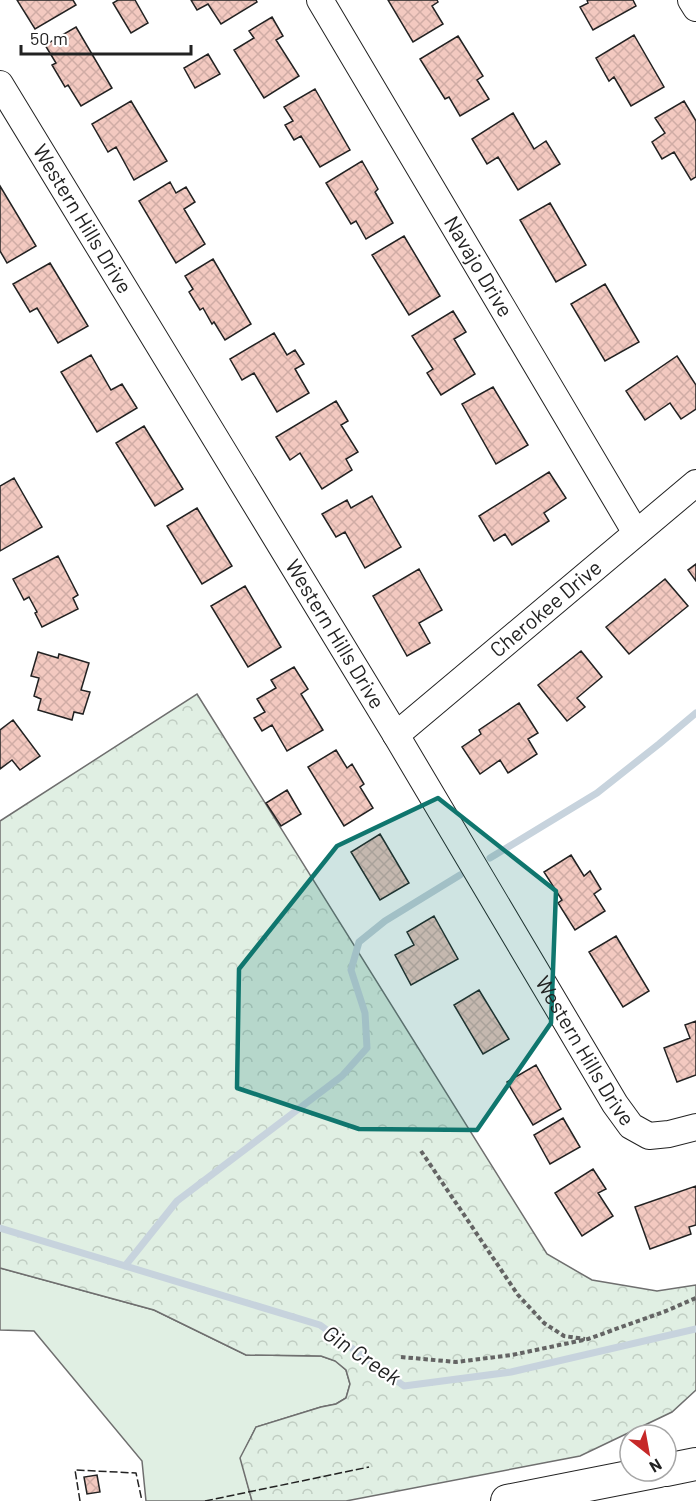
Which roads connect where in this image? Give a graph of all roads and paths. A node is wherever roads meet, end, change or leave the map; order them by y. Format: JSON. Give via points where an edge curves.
{"nodes":[{"id":1,"x":320,"y":0,"type":"edge"},
{"id":2,"x":691,"y":0,"type":"edge"},
{"id":3,"x":696,"y":8,"type":"edge"},
{"id":4,"x":0,"y":84,"type":"edge"},
{"id":5,"x":696,"y":483,"type":"edge"},
{"id":6,"x":636,"y":533,"type":"junction"},
{"id":7,"x":396,"y":735,"type":"junction"},
{"id":8,"x":696,"y":1126,"type":"edge"},
{"id":9,"x":421,"y":1151,"type":"dead end"},
{"id":10,"x":696,"y":1298,"type":"edge"},
{"id":11,"x":588,"y":1339,"type":"junction"},
{"id":12,"x":401,"y":1357,"type":"dead end"},
{"id":13,"x":696,"y":1464,"type":"edge"},
{"id":14,"x":678,"y":1468,"type":"edge"},
{"id":15,"x":621,"y":1483,"type":"edge"},
{"id":16,"x":589,"y":1493,"type":"edge"},
{"id":17,"x":507,"y":1501,"type":"edge"}],
"edges":[{"from":1,"to":6,"type":"street","name":"Navajo Drive"},
{"from":2,"to":3,"type":"street"},
{"from":4,"to":7,"type":"street","name":"Western Hills Drive"},
{"from":5,"to":6,"type":"street","name":"Cherokee Drive"},
{"from":6,"to":7,"type":"street","name":"Cherokee Drive"},
{"from":7,"to":8,"type":"street","name":"Western Hills Drive","via":[[631,1126],[649,1136]]},
{"from":9,"to":11,"type":"path","via":[[518,1294],[543,1323],[564,1336]]},
{"from":10,"to":11,"type":"path"},
{"from":11,"to":12,"type":"path","via":[[456,1362]]},
{"from":13,"to":14,"type":"main road"},
{"from":15,"to":16,"type":"main road"},
{"from":16,"to":17,"type":"main road"}]}
